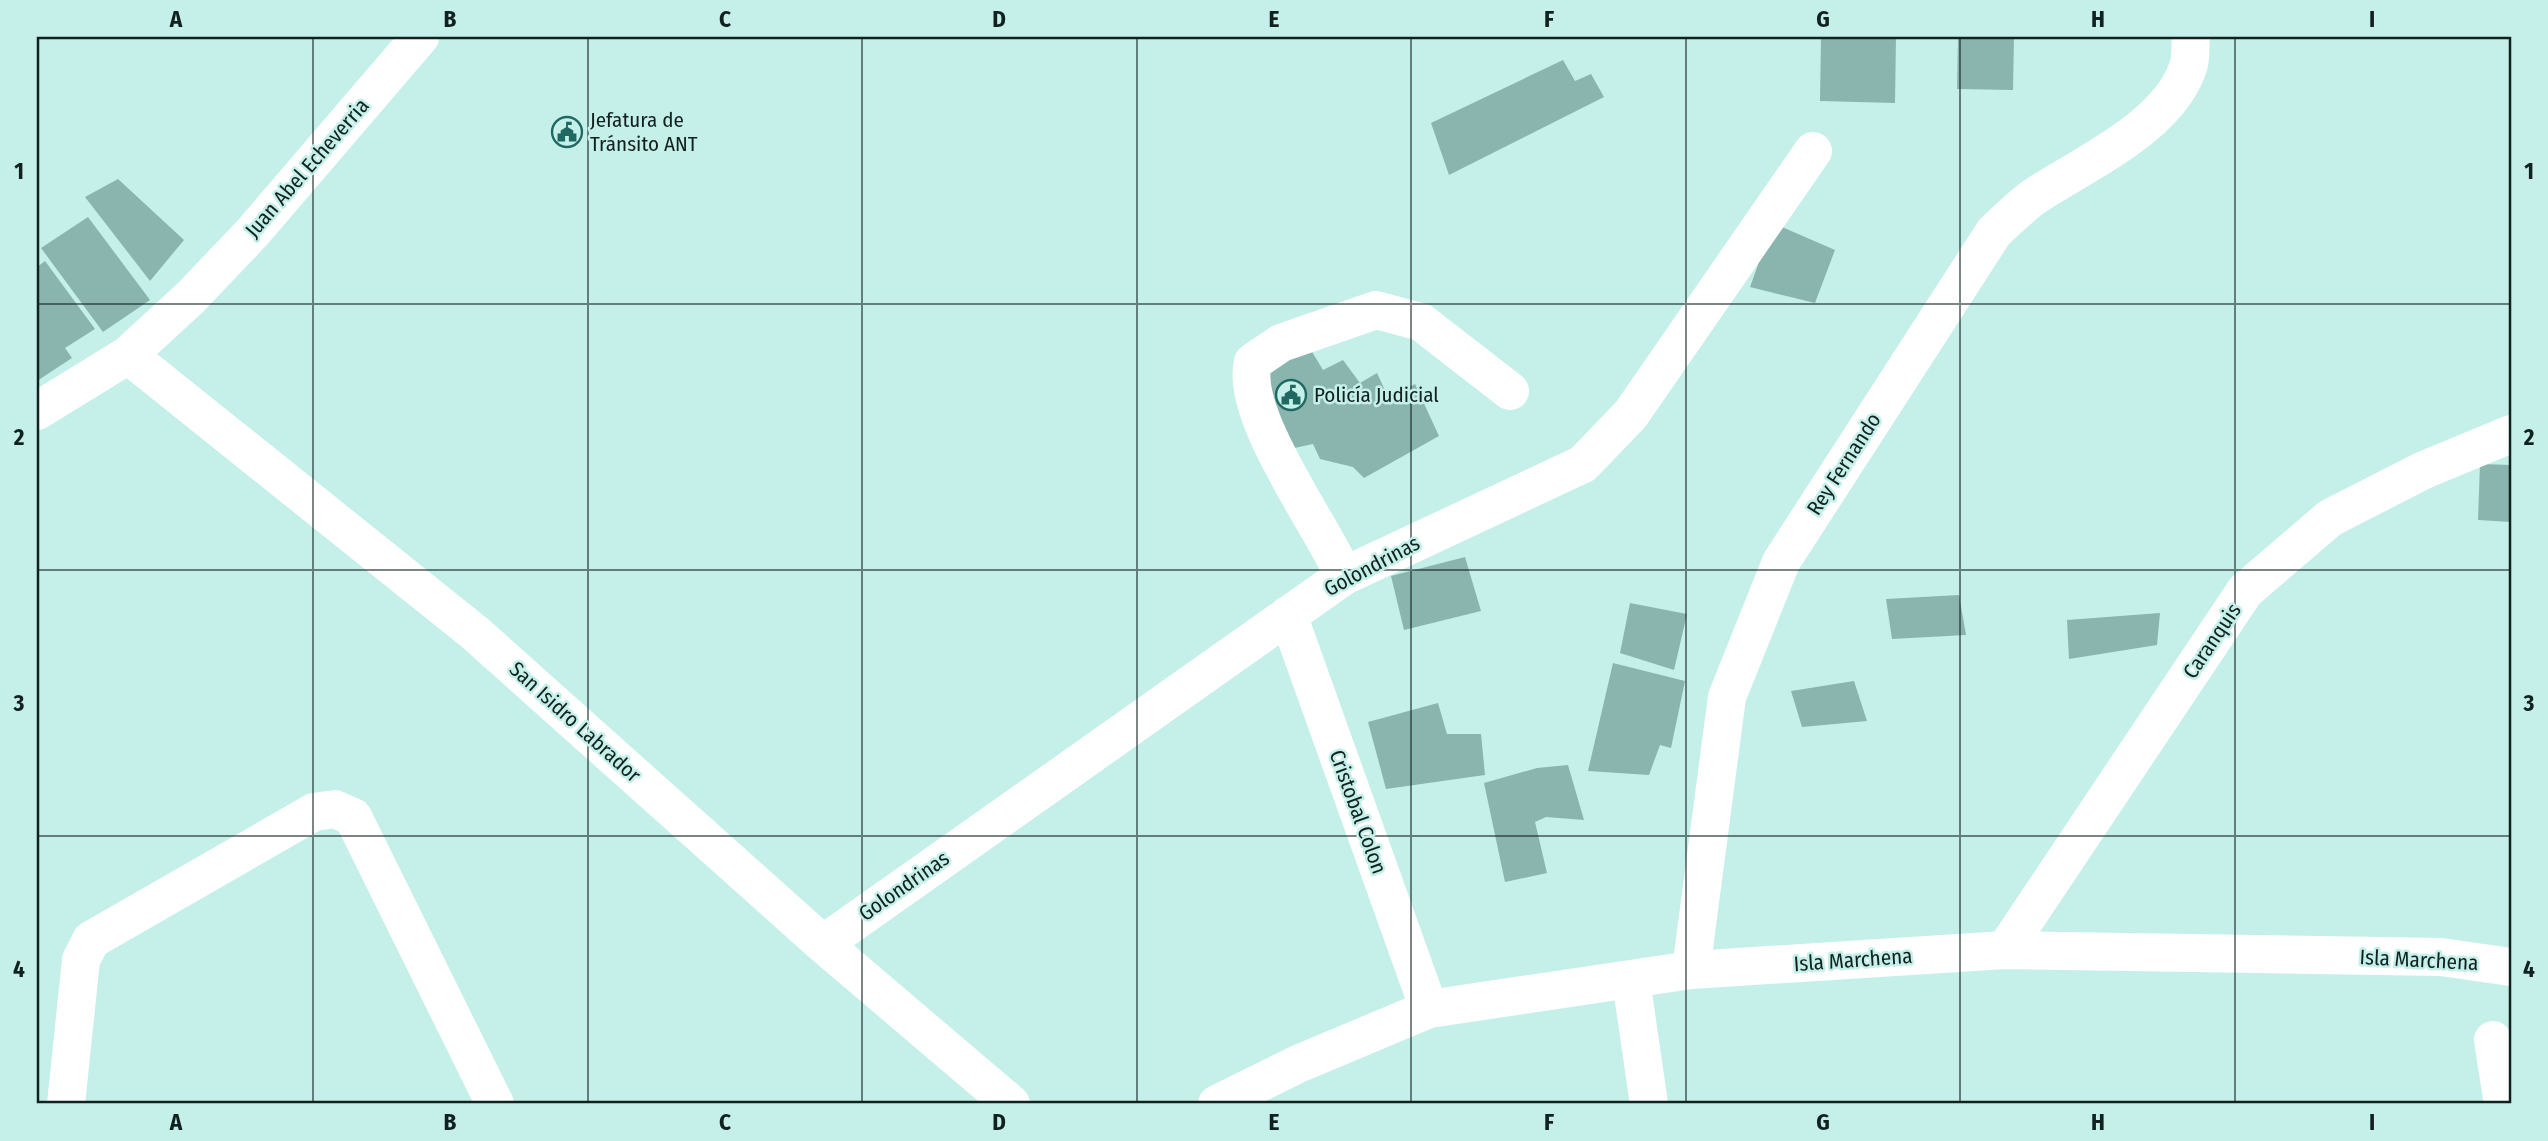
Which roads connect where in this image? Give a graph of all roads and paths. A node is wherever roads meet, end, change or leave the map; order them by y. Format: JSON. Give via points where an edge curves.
{"nodes":[{"id":1,"x":420,"y":37,"type":"edge"},
{"id":2,"x":2190,"y":50,"type":"edge"},
{"id":3,"x":1813,"y":151,"type":"dead end"},
{"id":4,"x":128,"y":355,"type":"junction"},
{"id":5,"x":1510,"y":391,"type":"dead end"},
{"id":6,"x":37,"y":411,"type":"edge"},
{"id":7,"x":2511,"y":434,"type":"edge"},
{"id":8,"x":1344,"y":576,"type":"junction"},
{"id":9,"x":1288,"y":615,"type":"junction"},
{"id":10,"x":823,"y":944,"type":"junction"},
{"id":11,"x":2005,"y":950,"type":"junction"},
{"id":12,"x":2511,"y":967,"type":"edge"},
{"id":13,"x":1691,"y":970,"type":"junction"},
{"id":14,"x":1631,"y":981,"type":"junction"},
{"id":15,"x":1429,"y":1009,"type":"junction"},
{"id":16,"x":2493,"y":1040,"type":"dead end"},
{"id":17,"x":66,"y":1104,"type":"edge"},
{"id":18,"x":495,"y":1104,"type":"edge"},
{"id":19,"x":1012,"y":1104,"type":"edge"},
{"id":20,"x":1217,"y":1104,"type":"edge"},
{"id":21,"x":1649,"y":1104,"type":"edge"},
{"id":22,"x":2503,"y":1104,"type":"edge"}],
"edges":[{"from":1,"to":4,"type":"street","name":"Juan Abel Echeverria","via":[[261,222],[191,297]]},
{"from":2,"to":13,"type":"street","name":"Rey Fernando","via":[[2173,94],[2148,121],[2092,163],[2034,197],[1994,232],[1781,562],[1727,696]]},
{"from":3,"to":8,"type":"street","name":"Golondrinas","via":[[1631,414],[1583,464]]},
{"from":4,"to":6,"type":"street","name":"Juan Abel Echeverria"},
{"from":4,"to":10,"type":"street","name":"San Isidro Labrador","via":[[475,633]]},
{"from":5,"to":8,"type":"street","via":[[1421,322],[1376,310],[1280,343],[1253,362],[1252,391],[1264,426]]},
{"from":7,"to":11,"type":"street","name":"Caranquis","via":[[2424,470],[2330,518],[2245,591]]},
{"from":8,"to":9,"type":"street","name":"Golondrinas"},
{"from":9,"to":10,"type":"street","name":"Golondrinas"},
{"from":9,"to":15,"type":"street","name":"Cristobal Colon"},
{"from":10,"to":19,"type":"street","name":"San Isidro Labrador"},
{"from":11,"to":12,"type":"street","name":"Isla Marchena","via":[[2441,957]]},
{"from":11,"to":13,"type":"street","name":"Isla Marchena"},
{"from":13,"to":14,"type":"street","name":"Isla Marchena"},
{"from":14,"to":15,"type":"street","name":"Isla Marchena"},
{"from":14,"to":21,"type":"street"},
{"from":15,"to":20,"type":"street","name":"Isla Marchena"},
{"from":16,"to":22,"type":"street"},
{"from":17,"to":18,"type":"street","via":[[81,960],[91,940],[314,812],[335,809],[353,817]]}]}
